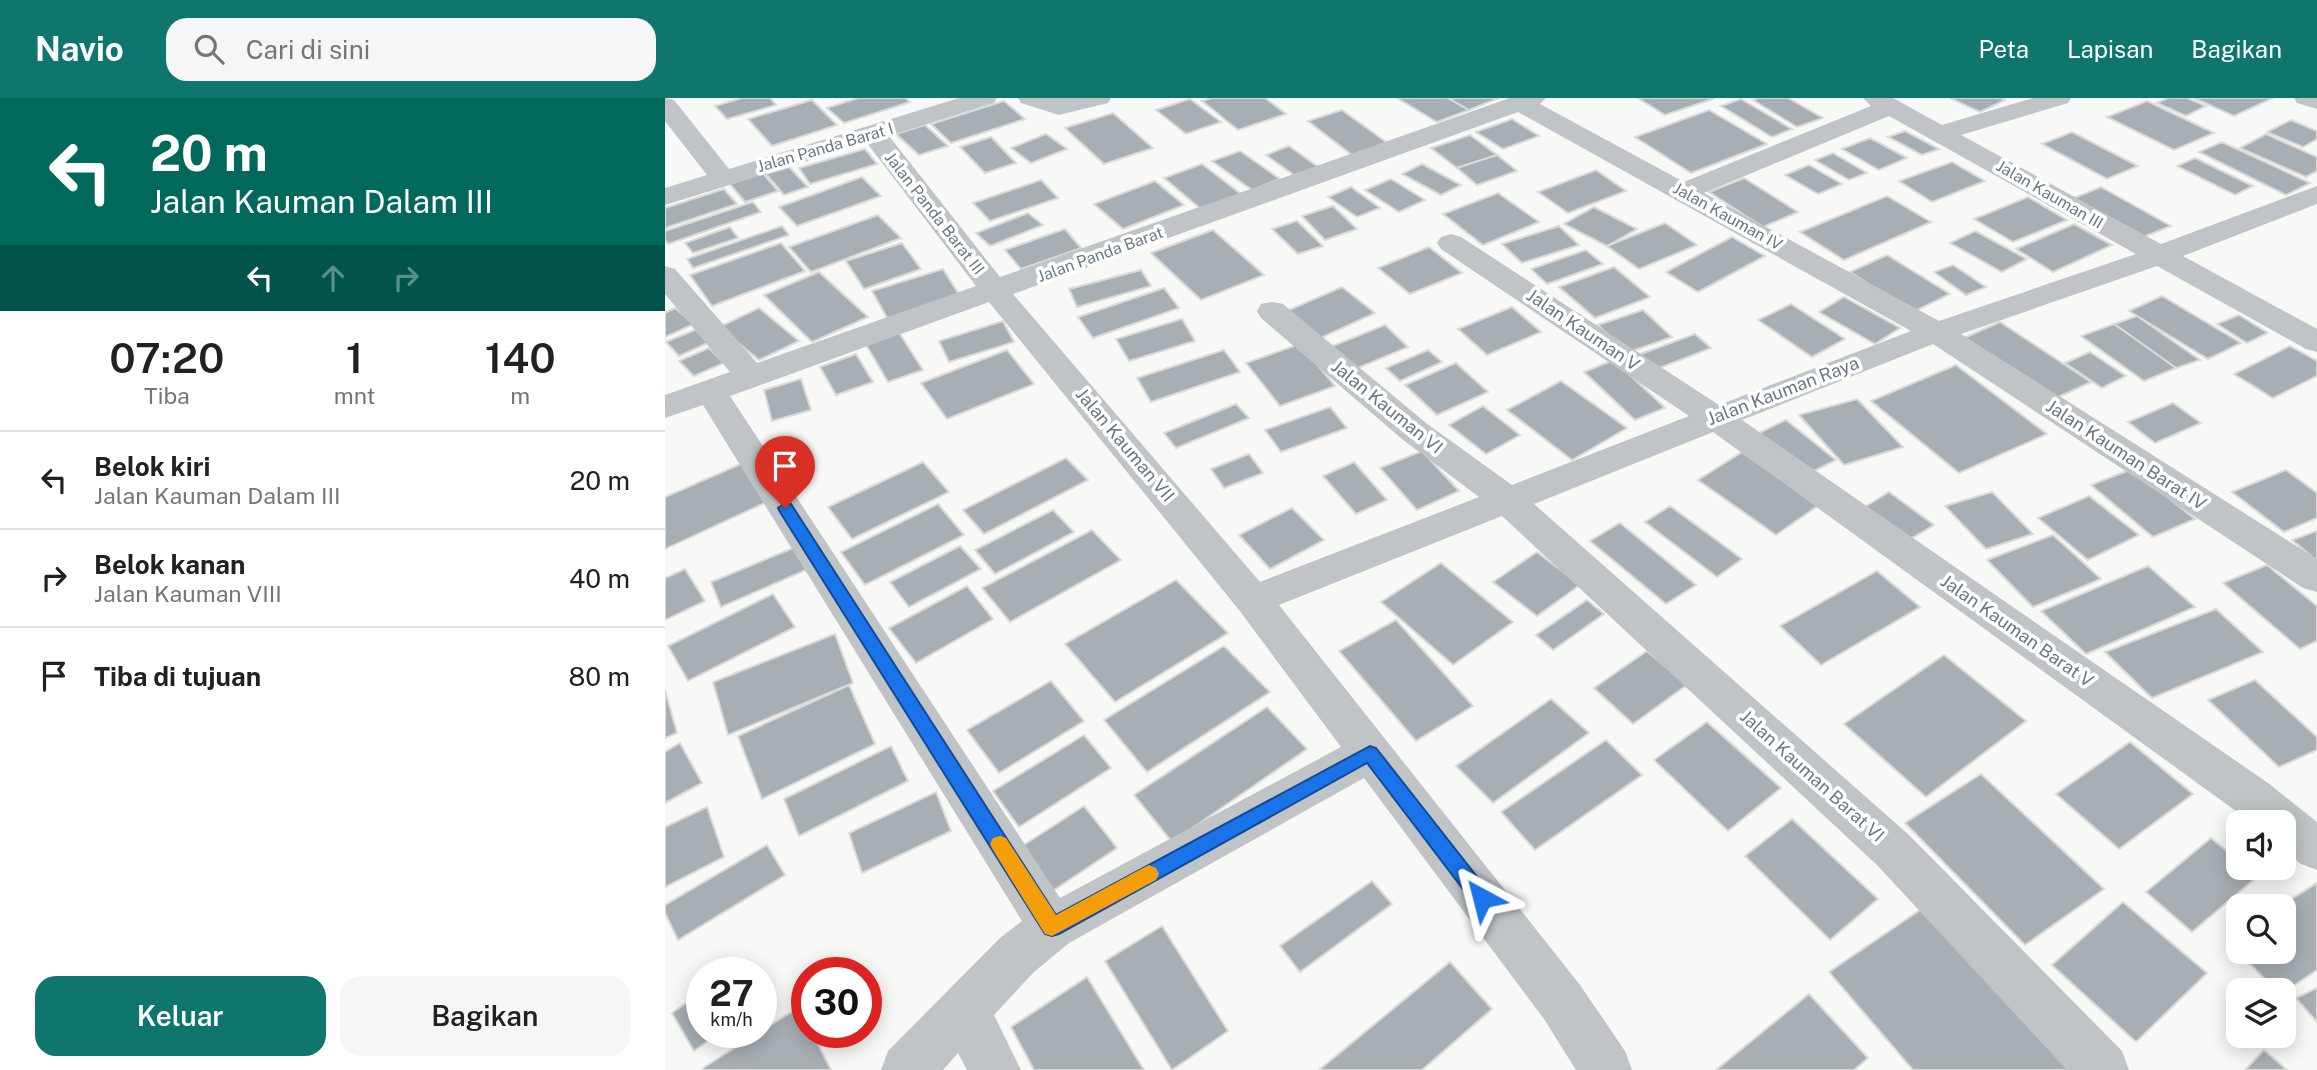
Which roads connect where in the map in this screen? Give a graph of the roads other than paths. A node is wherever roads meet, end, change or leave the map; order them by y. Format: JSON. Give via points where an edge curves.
{"nodes":[{"id":1,"x":985,"y":98,"type":"edge"},
{"id":2,"x":1030,"y":98,"type":"edge"},
{"id":3,"x":1099,"y":98,"type":"edge"},
{"id":4,"x":2059,"y":98,"type":"edge"},
{"id":5,"x":2306,"y":98,"type":"edge"},
{"id":6,"x":1526,"y":100,"type":"edge"},
{"id":7,"x":1883,"y":102,"type":"edge"},
{"id":8,"x":2317,"y":102,"type":"edge"},
{"id":9,"x":665,"y":104,"type":"edge"},
{"id":10,"x":1941,"y":133,"type":"junction"},
{"id":11,"x":874,"y":134,"type":"junction"},
{"id":12,"x":722,"y":177,"type":"junction"},
{"id":13,"x":1684,"y":192,"type":"junction"},
{"id":14,"x":2317,"y":194,"type":"edge"},
{"id":15,"x":665,"y":197,"type":"edge"},
{"id":16,"x":1451,"y":243,"type":"dead end"},
{"id":17,"x":2157,"y":256,"type":"junction"},
{"id":18,"x":665,"y":275,"type":"edge"},
{"id":19,"x":996,"y":292,"type":"junction"},
{"id":20,"x":1272,"y":311,"type":"dead end"},
{"id":21,"x":1936,"y":332,"type":"junction"},
{"id":22,"x":2317,"y":342,"type":"edge"},
{"id":23,"x":752,"y":377,"type":"junction"},
{"id":24,"x":711,"y":391,"type":"junction"},
{"id":25,"x":665,"y":407,"type":"edge"},
{"id":26,"x":1714,"y":417,"type":"junction"},
{"id":27,"x":1505,"y":498,"type":"junction"},
{"id":28,"x":2317,"y":578,"type":"edge"},
{"id":29,"x":1253,"y":600,"type":"junction"},
{"id":30,"x":1370,"y":753,"type":"junction"},
{"id":31,"x":2317,"y":849,"type":"edge"},
{"id":32,"x":1052,"y":927,"type":"junction"},
{"id":33,"x":964,"y":1012,"type":"junction"},
{"id":34,"x":908,"y":1070,"type":"edge"},
{"id":35,"x":995,"y":1070,"type":"edge"},
{"id":36,"x":1606,"y":1070,"type":"edge"},
{"id":37,"x":2103,"y":1070,"type":"edge"}],
"edges":[{"from":1,"to":11,"type":"street","name":"Jalan Panda Barat I"},
{"from":2,"to":3,"type":"street","via":[[1064,108]]},
{"from":4,"to":10,"type":"street"},
{"from":5,"to":8,"type":"street"},
{"from":6,"to":13,"type":"street","name":"Jalan Kauman IV"},
{"from":6,"to":19,"type":"street","name":"Jalan Panda Barat"},
{"from":7,"to":10,"type":"street","name":"Jalan Kauman III"},
{"from":7,"to":13,"type":"street","name":"Jalan Kauman III"},
{"from":9,"to":12,"type":"street"},
{"from":10,"to":17,"type":"street","name":"Jalan Kauman III"},
{"from":11,"to":12,"type":"street","name":"Jalan Panda Barat I"},
{"from":11,"to":19,"type":"street","name":"Jalan Panda Barat III"},
{"from":12,"to":15,"type":"street","name":"Jalan Panda Barat I"},
{"from":13,"to":21,"type":"street","name":"Jalan Kauman IV"},
{"from":14,"to":17,"type":"street","name":"Jalan Kauman Raya"},
{"from":16,"to":26,"type":"street","name":"Jalan Kauman V"},
{"from":17,"to":21,"type":"street","name":"Jalan Kauman Raya"},
{"from":17,"to":22,"type":"street","name":"Jalan Kauman III"},
{"from":18,"to":23,"type":"street"},
{"from":19,"to":23,"type":"street","name":"Jalan Panda Barat"},
{"from":19,"to":29,"type":"street","name":"Jalan Kauman VII"},
{"from":20,"to":27,"type":"street","name":"Jalan Kauman VI","via":[[1414,430]]},
{"from":21,"to":26,"type":"street","name":"Jalan Kauman Raya"},
{"from":21,"to":28,"type":"street","name":"Jalan Kauman Barat IV"},
{"from":23,"to":24,"type":"street","name":"Jalan Panda Barat"},
{"from":24,"to":25,"type":"street","name":"Jalan Panda Barat"},
{"from":24,"to":32,"type":"street"},
{"from":26,"to":27,"type":"street","name":"Jalan Kauman Raya"},
{"from":26,"to":31,"type":"street","name":"Jalan Kauman Barat V","via":[[2252,797]]},
{"from":27,"to":29,"type":"street","name":"Jalan Kauman Raya"},
{"from":27,"to":37,"type":"street","name":"Jalan Kauman Barat VI","via":[[1893,850]]},
{"from":29,"to":30,"type":"street","name":"Jalan Kauman VII"},
{"from":30,"to":32,"type":"street"},
{"from":30,"to":36,"type":"street","name":"Jalan Kauman VII","via":[[1562,1002]]},
{"from":32,"to":33,"type":"street","via":[[1017,955]]},
{"from":33,"to":34,"type":"street"},
{"from":33,"to":35,"type":"street"}]}
